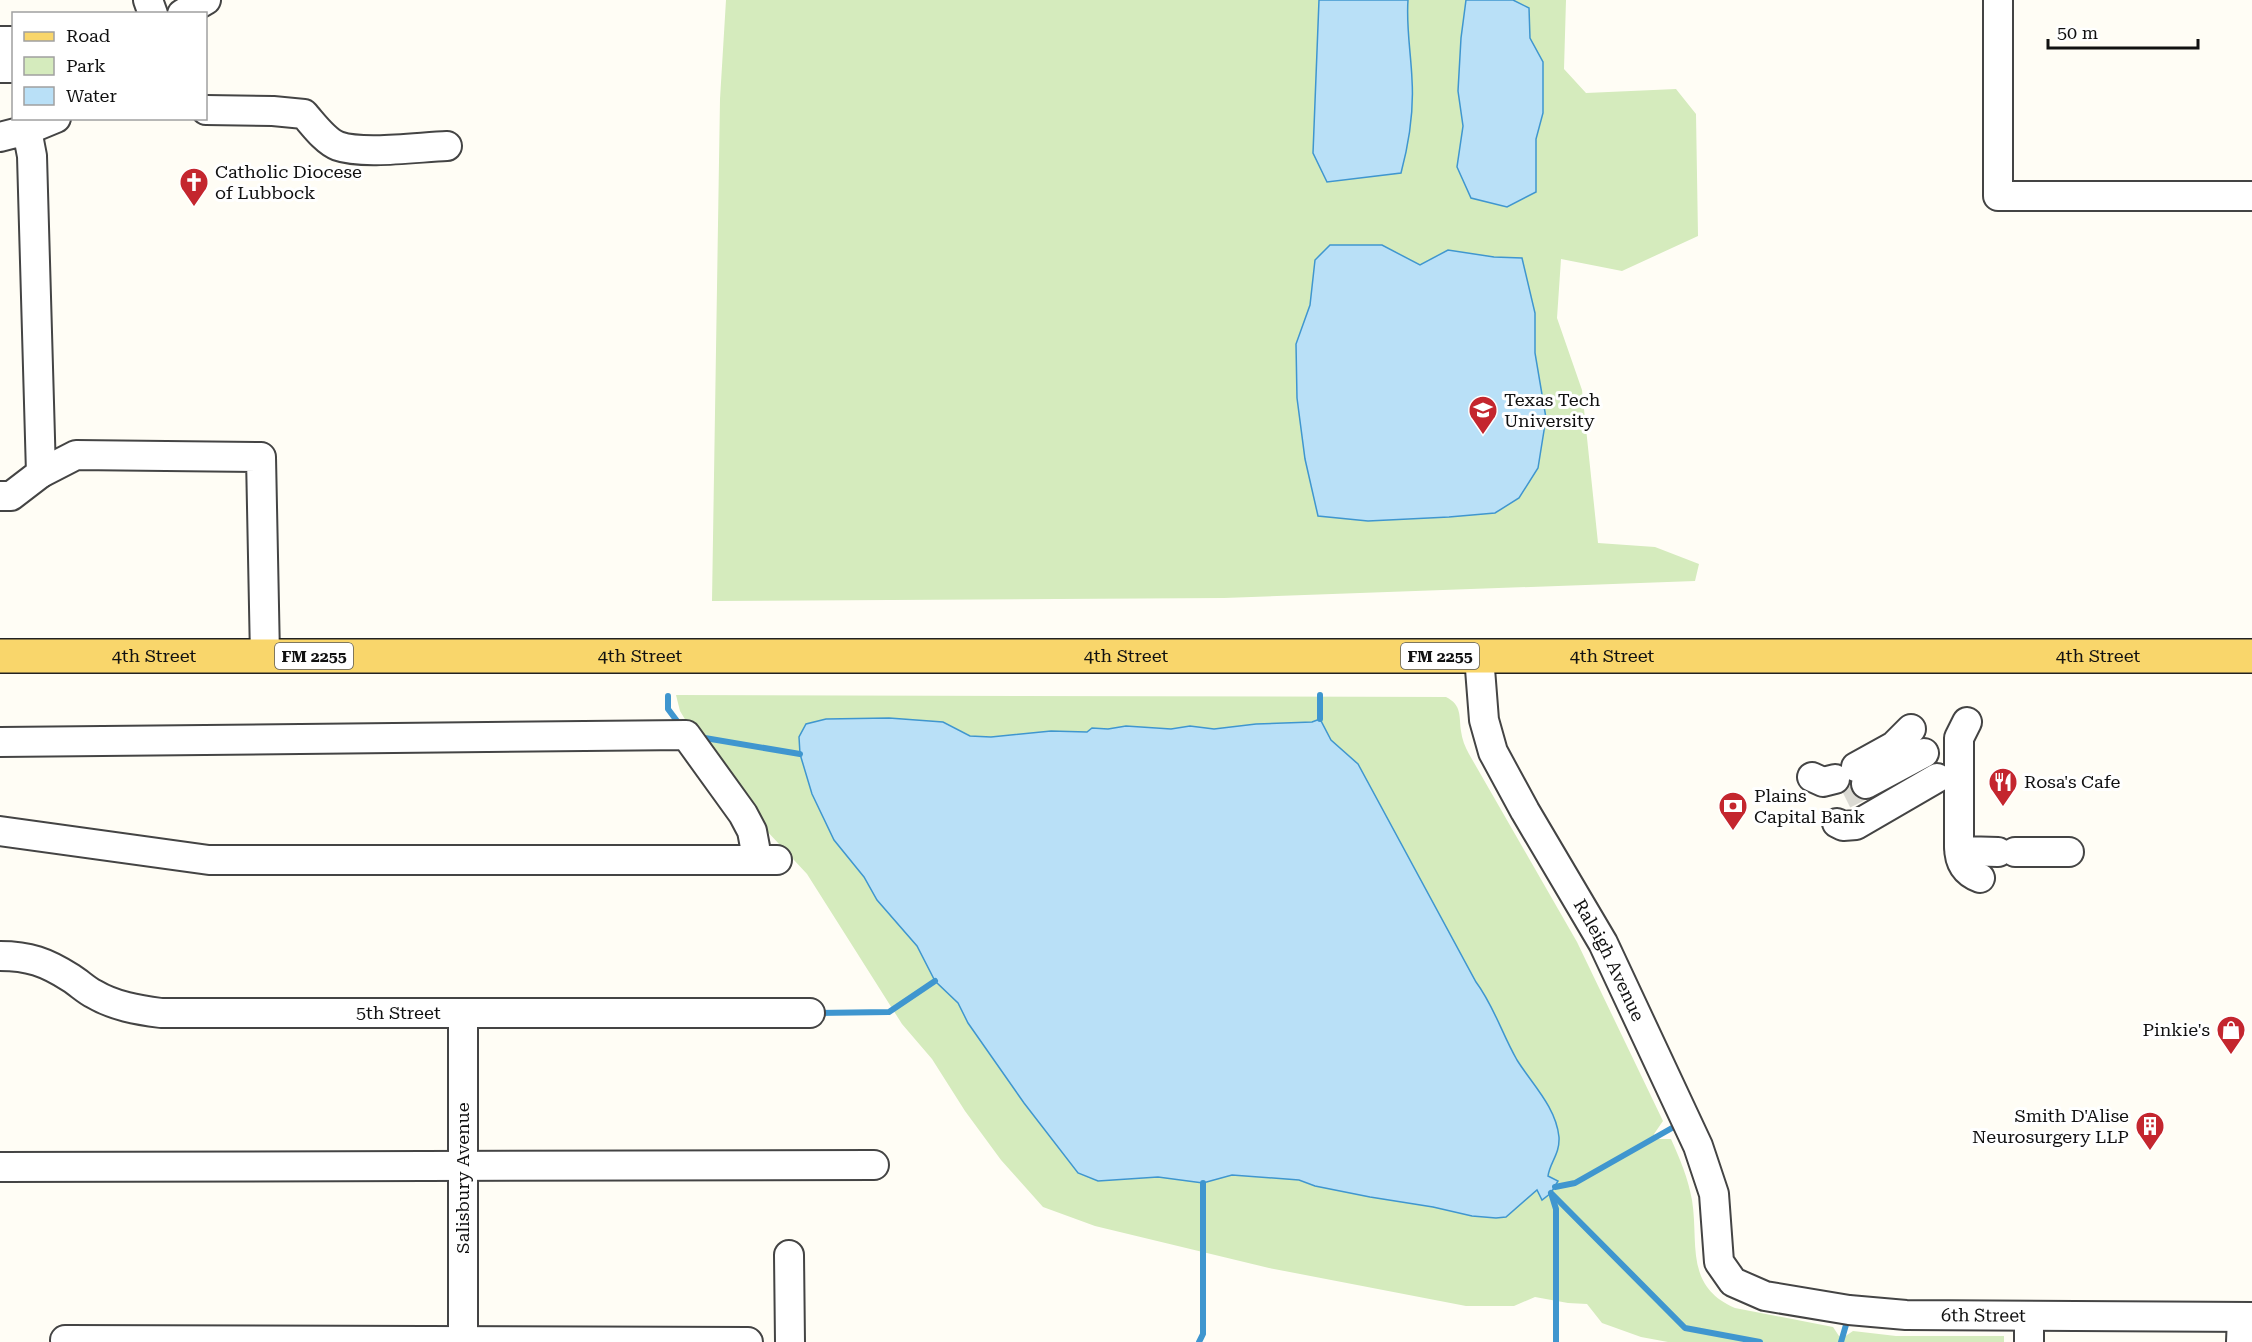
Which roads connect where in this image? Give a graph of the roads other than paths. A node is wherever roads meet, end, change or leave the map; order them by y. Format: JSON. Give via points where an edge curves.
{"nodes":[{"id":1,"x":206,"y":0,"type":"edge"},
{"id":2,"x":1998,"y":0,"type":"edge"},
{"id":3,"x":185,"y":12,"type":"edge"},
{"id":4,"x":207,"y":110,"type":"edge"},
{"id":5,"x":51,"y":120,"type":"edge"},
{"id":6,"x":27,"y":130,"type":"junction"},
{"id":7,"x":0,"y":137,"type":"edge"},
{"id":8,"x":447,"y":146,"type":"dead end"},
{"id":9,"x":2252,"y":196,"type":"edge"},
{"id":10,"x":41,"y":472,"type":"junction"},
{"id":11,"x":0,"y":496,"type":"edge"},
{"id":12,"x":0,"y":656,"type":"edge"},
{"id":13,"x":265,"y":656,"type":"junction"},
{"id":14,"x":1479,"y":656,"type":"junction"},
{"id":15,"x":2252,"y":656,"type":"edge"},
{"id":16,"x":1967,"y":722,"type":"dead end"},
{"id":17,"x":0,"y":742,"type":"edge"},
{"id":18,"x":1926,"y":756,"type":"junction"},
{"id":19,"x":1841,"y":790,"type":"junction"},
{"id":20,"x":0,"y":831,"type":"edge"},
{"id":21,"x":1959,"y":846,"type":"junction"},
{"id":22,"x":2069,"y":852,"type":"dead end"},
{"id":23,"x":1980,"y":878,"type":"dead end"},
{"id":24,"x":0,"y":956,"type":"edge"},
{"id":25,"x":810,"y":1013,"type":"dead end"},
{"id":26,"x":463,"y":1014,"type":"junction"},
{"id":27,"x":874,"y":1165,"type":"dead end"},
{"id":28,"x":463,"y":1166,"type":"junction"},
{"id":29,"x":0,"y":1167,"type":"edge"},
{"id":30,"x":789,"y":1255,"type":"dead end"},
{"id":31,"x":1726,"y":1272,"type":"joint"},
{"id":32,"x":2245,"y":1325,"type":"edge"},
{"id":33,"x":2029,"y":1329,"type":"edge"},
{"id":34,"x":65,"y":1340,"type":"dead end"},
{"id":35,"x":463,"y":1342,"type":"edge"},
{"id":36,"x":748,"y":1342,"type":"edge"},
{"id":37,"x":790,"y":1342,"type":"edge"}],
"edges":[{"from":1,"to":3,"type":"street"},
{"from":2,"to":9,"type":"street","via":[[1998,196]]},
{"from":4,"to":8,"type":"street","via":[[304,114],[337,146]]},
{"from":5,"to":6,"type":"street"},
{"from":6,"to":7,"type":"street"},
{"from":6,"to":10,"type":"street","via":[[33,156]]},
{"from":10,"to":11,"type":"street","via":[[10,496]]},
{"from":10,"to":13,"type":"street","via":[[76,455],[261,457]]},
{"from":12,"to":13,"type":"main road","name":"4th Street","number":"FM 2255"},
{"from":13,"to":14,"type":"main road","name":"4th Street","number":"FM 2255"},
{"from":14,"to":15,"type":"main road","name":"4th Street","number":"FM 2255"},
{"from":14,"to":31,"type":"street","name":"Raleigh Avenue","via":[[1484,720],[1493,752],[1604,943],[1698,1146],[1714,1194],[1719,1262]]},
{"from":16,"to":21,"type":"street","via":[[1959,738]]},
{"from":17,"to":20,"type":"street","via":[[687,735],[743,814],[766,860],[209,860]]},
{"from":18,"to":19,"type":"street"},
{"from":18,"to":19,"type":"street","via":[[1894,746]]},
{"from":18,"to":19,"type":"street","via":[[1850,827]]},
{"from":21,"to":22,"type":"street","via":[[1963,851]]},
{"from":21,"to":23,"type":"street","via":[[1965,870]]},
{"from":24,"to":26,"type":"street","name":"5th Street","via":[[40,960],[94,995],[133,1009],[161,1013]]},
{"from":25,"to":26,"type":"street","name":"5th Street"},
{"from":26,"to":28,"type":"street","name":"Salisbury Avenue"},
{"from":27,"to":28,"type":"street"},
{"from":28,"to":29,"type":"street"},
{"from":28,"to":35,"type":"street","name":"Salisbury Avenue"},
{"from":30,"to":37,"type":"street"},
{"from":31,"to":33,"type":"street","name":"6th Street","via":[[1733,1282],[1765,1296]]},
{"from":32,"to":33,"type":"street","name":"6th Street"},
{"from":34,"to":35,"type":"street"},
{"from":35,"to":36,"type":"street"}]}
